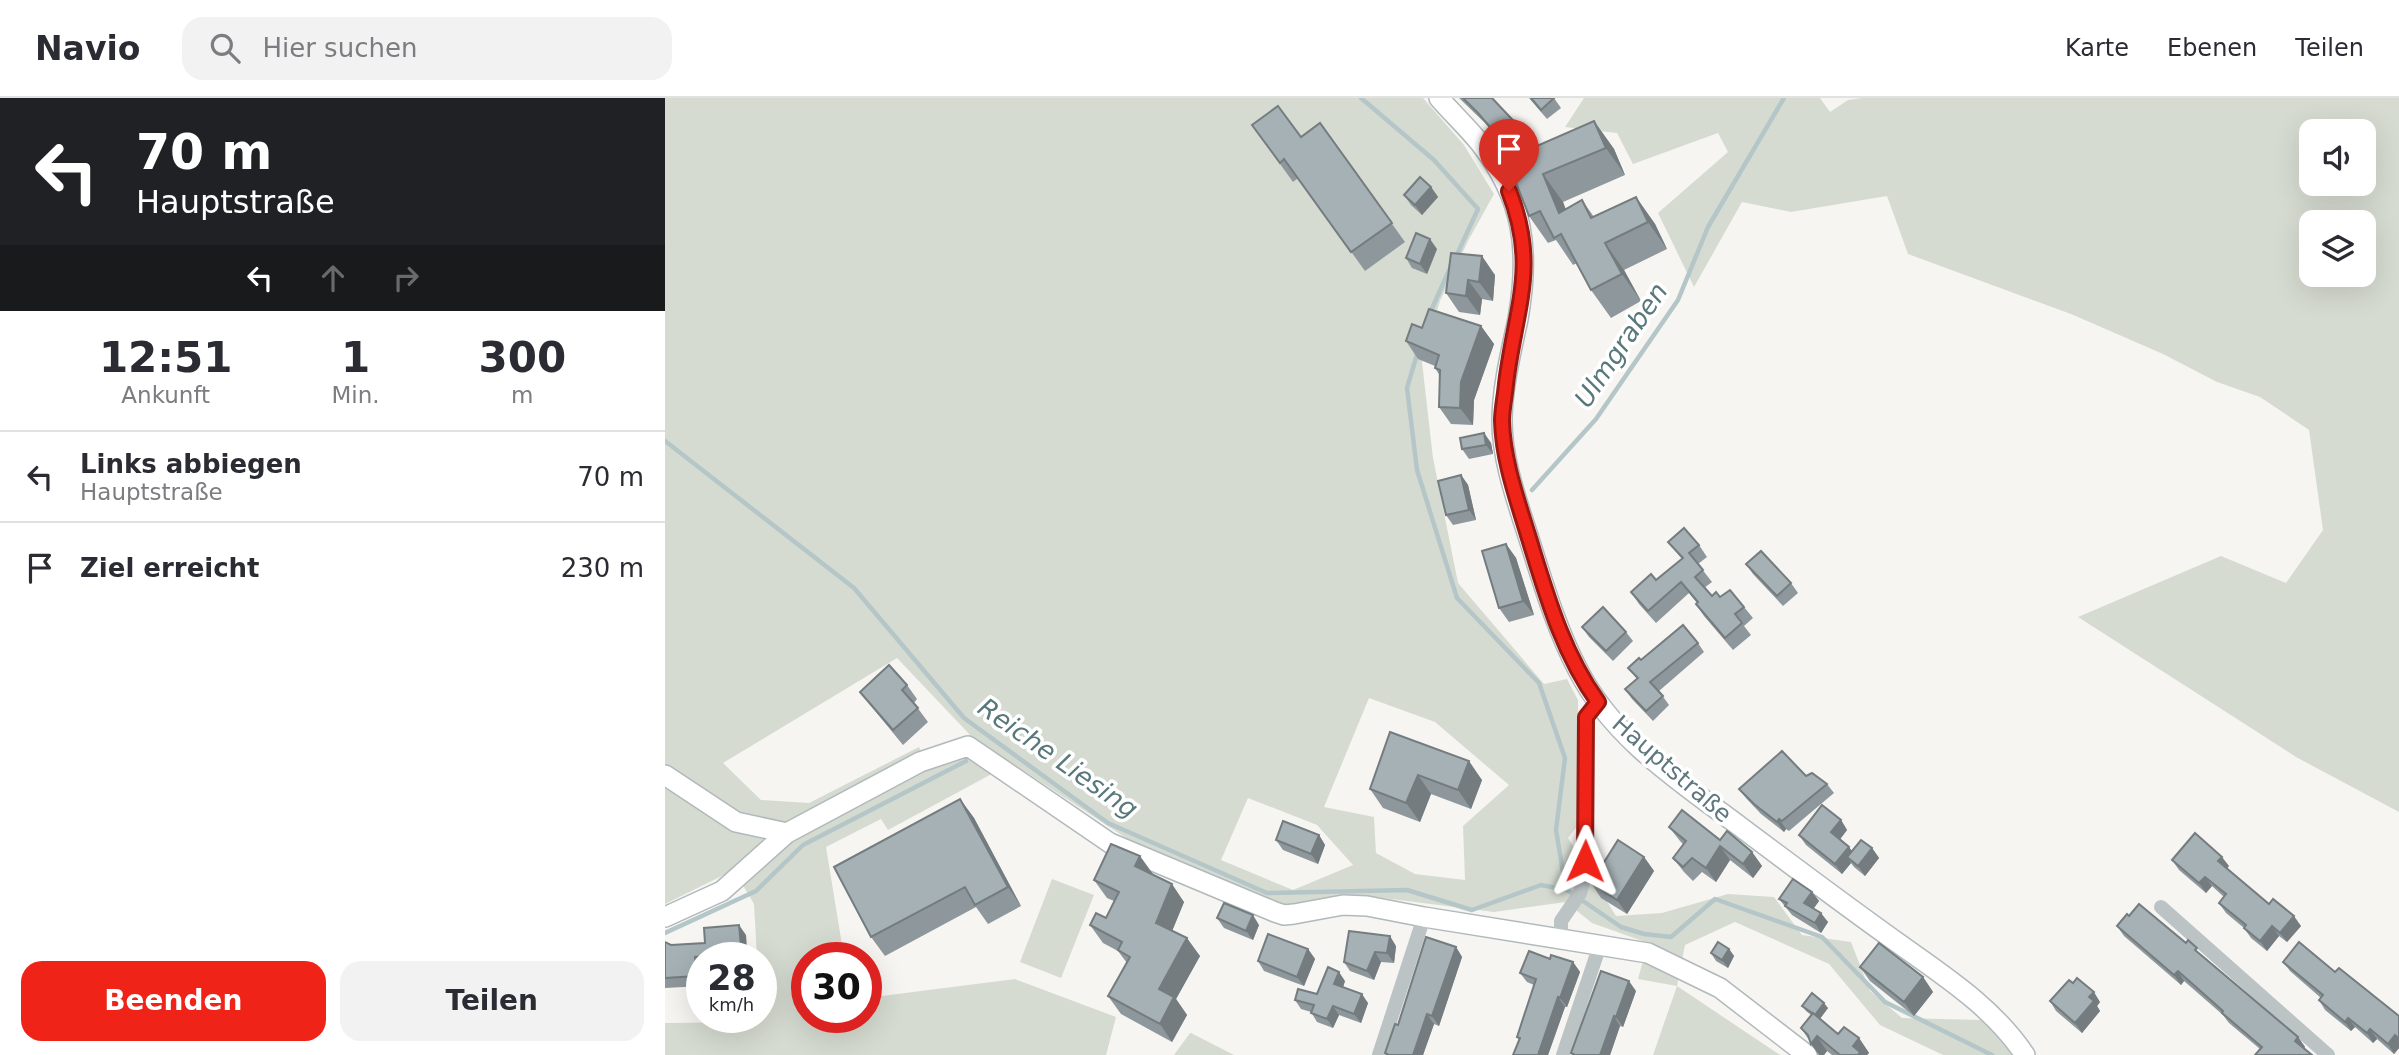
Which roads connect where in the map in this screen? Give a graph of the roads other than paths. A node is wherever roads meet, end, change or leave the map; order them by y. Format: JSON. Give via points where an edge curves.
{"nodes":[{"id":1,"x":1439,"y":98,"type":"edge"},
{"id":2,"x":1598,"y":702,"type":"junction"},
{"id":3,"x":665,"y":775,"type":"edge"},
{"id":4,"x":787,"y":833,"type":"junction"},
{"id":5,"x":2161,"y":907,"type":"dead end"},
{"id":6,"x":665,"y":917,"type":"edge"},
{"id":7,"x":1424,"y":917,"type":"junction"},
{"id":8,"x":1561,"y":939,"type":"junction"},
{"id":9,"x":1600,"y":945,"type":"junction"},
{"id":10,"x":1379,"y":1055,"type":"edge"},
{"id":11,"x":1563,"y":1055,"type":"edge"},
{"id":12,"x":1807,"y":1055,"type":"edge"},
{"id":13,"x":2025,"y":1055,"type":"edge"},
{"id":14,"x":2328,"y":1055,"type":"edge"}],
"edges":[{"from":1,"to":2,"type":"street","name":"Hauptstraße","via":[[1497,166],[1519,215],[1524,287],[1502,422],[1511,480],[1561,635]]},
{"from":2,"to":8,"type":"street","via":[[1586,717],[1585,876],[1580,893],[1561,921]]},
{"from":2,"to":13,"type":"street","name":"Hauptstraße","via":[[1630,739],[1681,782],[1975,1000]]},
{"from":3,"to":4,"type":"street","via":[[736,822]]},
{"from":4,"to":6,"type":"street","via":[[722,891]]},
{"from":4,"to":7,"type":"street","via":[[920,762],[968,746],[1110,843],[1275,912],[1294,914],[1353,904]]},
{"from":5,"to":14,"type":"street"},
{"from":7,"to":8,"type":"street"},
{"from":7,"to":10,"type":"street"},
{"from":8,"to":9,"type":"street"},
{"from":9,"to":11,"type":"street"},
{"from":9,"to":12,"type":"street","via":[[1648,953],[1720,988]]}]}
